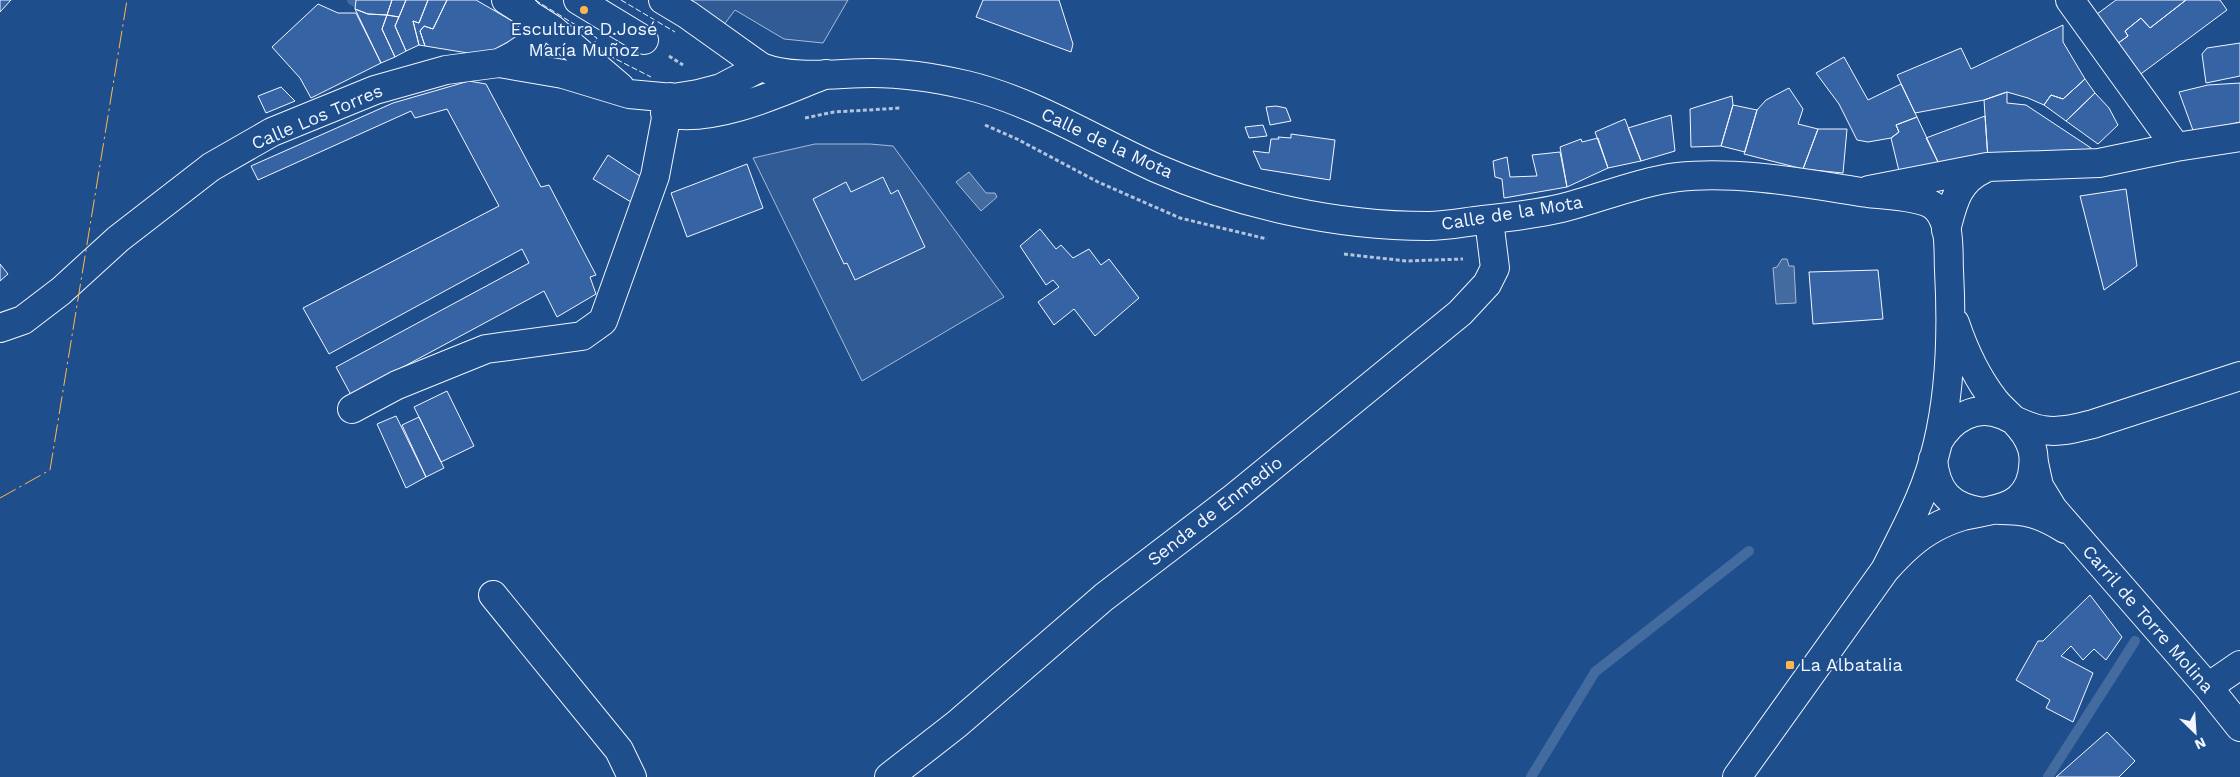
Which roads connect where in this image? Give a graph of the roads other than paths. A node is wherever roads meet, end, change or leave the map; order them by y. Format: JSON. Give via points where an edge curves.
{"nodes":[{"id":1,"x":578,"y":0,"type":"edge"},
{"id":2,"x":663,"y":0,"type":"edge"},
{"id":3,"x":2070,"y":0,"type":"edge"},
{"id":4,"x":516,"y":6,"type":"edge"},
{"id":5,"x":644,"y":40,"type":"dead end"},
{"id":6,"x":499,"y":63,"type":"junction"},
{"id":7,"x":761,"y":67,"type":"junction"},
{"id":8,"x":826,"y":74,"type":"junction"},
{"id":9,"x":629,"y":94,"type":"junction"},
{"id":10,"x":668,"y":106,"type":"junction"},
{"id":11,"x":2240,"y":137,"type":"edge"},
{"id":12,"x":2176,"y":147,"type":"junction"},
{"id":13,"x":1987,"y":167,"type":"junction"},
{"id":14,"x":1862,"y":192,"type":"junction"},
{"id":15,"x":1489,"y":220,"type":"junction"},
{"id":16,"x":1946,"y":230,"type":"junction"},
{"id":17,"x":1951,"y":312,"type":"junction"},
{"id":18,"x":0,"y":328,"type":"edge"},
{"id":19,"x":2240,"y":376,"type":"edge"},
{"id":20,"x":352,"y":409,"type":"dead end"},
{"id":21,"x":2015,"y":422,"type":"junction"},
{"id":22,"x":2093,"y":424,"type":"junction"},
{"id":23,"x":1935,"y":451,"type":"junction"},
{"id":24,"x":2034,"y":463,"type":"junction"},
{"id":25,"x":1991,"y":511,"type":"junction"},
{"id":26,"x":2074,"y":535,"type":"junction"},
{"id":27,"x":1885,"y":570,"type":"junction"},
{"id":28,"x":492,"y":595,"type":"dead end"},
{"id":29,"x":2240,"y":665,"type":"edge"},
{"id":30,"x":2208,"y":687,"type":"junction"},
{"id":31,"x":2240,"y":727,"type":"edge"},
{"id":32,"x":632,"y":777,"type":"edge"},
{"id":33,"x":889,"y":777,"type":"edge"},
{"id":34,"x":1737,"y":777,"type":"edge"}],
"edges":[{"from":1,"to":5,"type":"street"},
{"from":2,"to":7,"type":"street","name":"Calle de la Mota"},
{"from":3,"to":12,"type":"street"},
{"from":4,"to":6,"type":"street","via":[[534,26],[534,34],[515,55]]},
{"from":4,"to":9,"type":"street","via":[[552,29]]},
{"from":6,"to":9,"type":"street","name":"Calle Los Torres","via":[[563,74]]},
{"from":6,"to":18,"type":"street","name":"Calle Los Torres","via":[[446,70],[375,90],[272,132],[211,167],[118,239],[61,291],[23,320]]},
{"from":7,"to":8,"type":"street","name":"Calle de la Mota","via":[[786,74]]},
{"from":7,"to":10,"type":"street","via":[[721,88]]},
{"from":8,"to":10,"type":"street","via":[[743,106],[714,112]]},
{"from":8,"to":15,"type":"street","name":"Calle de la Mota","via":[[878,73],[930,79],[1006,97],[1159,169],[1252,202],[1318,216],[1385,224],[1429,226]]},
{"from":9,"to":10,"type":"street","via":[[650,109]]},
{"from":10,"to":20,"type":"street","via":[[655,176],[603,321],[582,336],[486,349],[397,385]]},
{"from":11,"to":12,"type":"street"},
{"from":12,"to":13,"type":"street","via":[[2099,163]]},
{"from":13,"to":14,"type":"street"},
{"from":13,"to":16,"type":"street","via":[[1960,187]]},
{"from":14,"to":15,"type":"street","name":"Calle de la Mota","via":[[1706,175],[1674,178],[1559,209]]},
{"from":14,"to":16,"type":"street","name":"Calle de la Mota","via":[[1932,204],[1938,209]]},
{"from":15,"to":33,"type":"street","name":"Senda de Enmedio","via":[[1495,268],[1487,284],[1460,313],[1231,500],[1104,598],[957,724]]},
{"from":16,"to":17,"type":"street","name":"Calle de la Mota"},
{"from":17,"to":21,"type":"street","via":[[1960,339],[1983,383]]},
{"from":17,"to":23,"type":"street","via":[[1949,371]]},
{"from":19,"to":22,"type":"street"},
{"from":21,"to":22,"type":"street","via":[[2046,431]]},
{"from":21,"to":23,"type":"street","via":[[1987,411],[1972,412],[1945,429]]},
{"from":21,"to":24,"type":"street","via":[[2029,441]]},
{"from":22,"to":24,"type":"street","via":[[2055,446]]},
{"from":23,"to":25,"type":"street","via":[[1934,475],[1952,502],[1967,510]]},
{"from":23,"to":27,"type":"street","via":[[1922,496]]},
{"from":24,"to":25,"type":"street","via":[[2024,492],[2014,503]]},
{"from":24,"to":26,"type":"street","via":[[2044,496]]},
{"from":25,"to":26,"type":"street","via":[[2036,513]]},
{"from":25,"to":27,"type":"street","via":[[1962,516],[1933,528],[1903,550]]},
{"from":26,"to":30,"type":"street","name":"Carril de Torre Molina"},
{"from":27,"to":34,"type":"street"},
{"from":28,"to":32,"type":"street","via":[[619,750]]},
{"from":29,"to":30,"type":"street"},
{"from":30,"to":31,"type":"street","name":"Carril de Torre Molina"}]}
